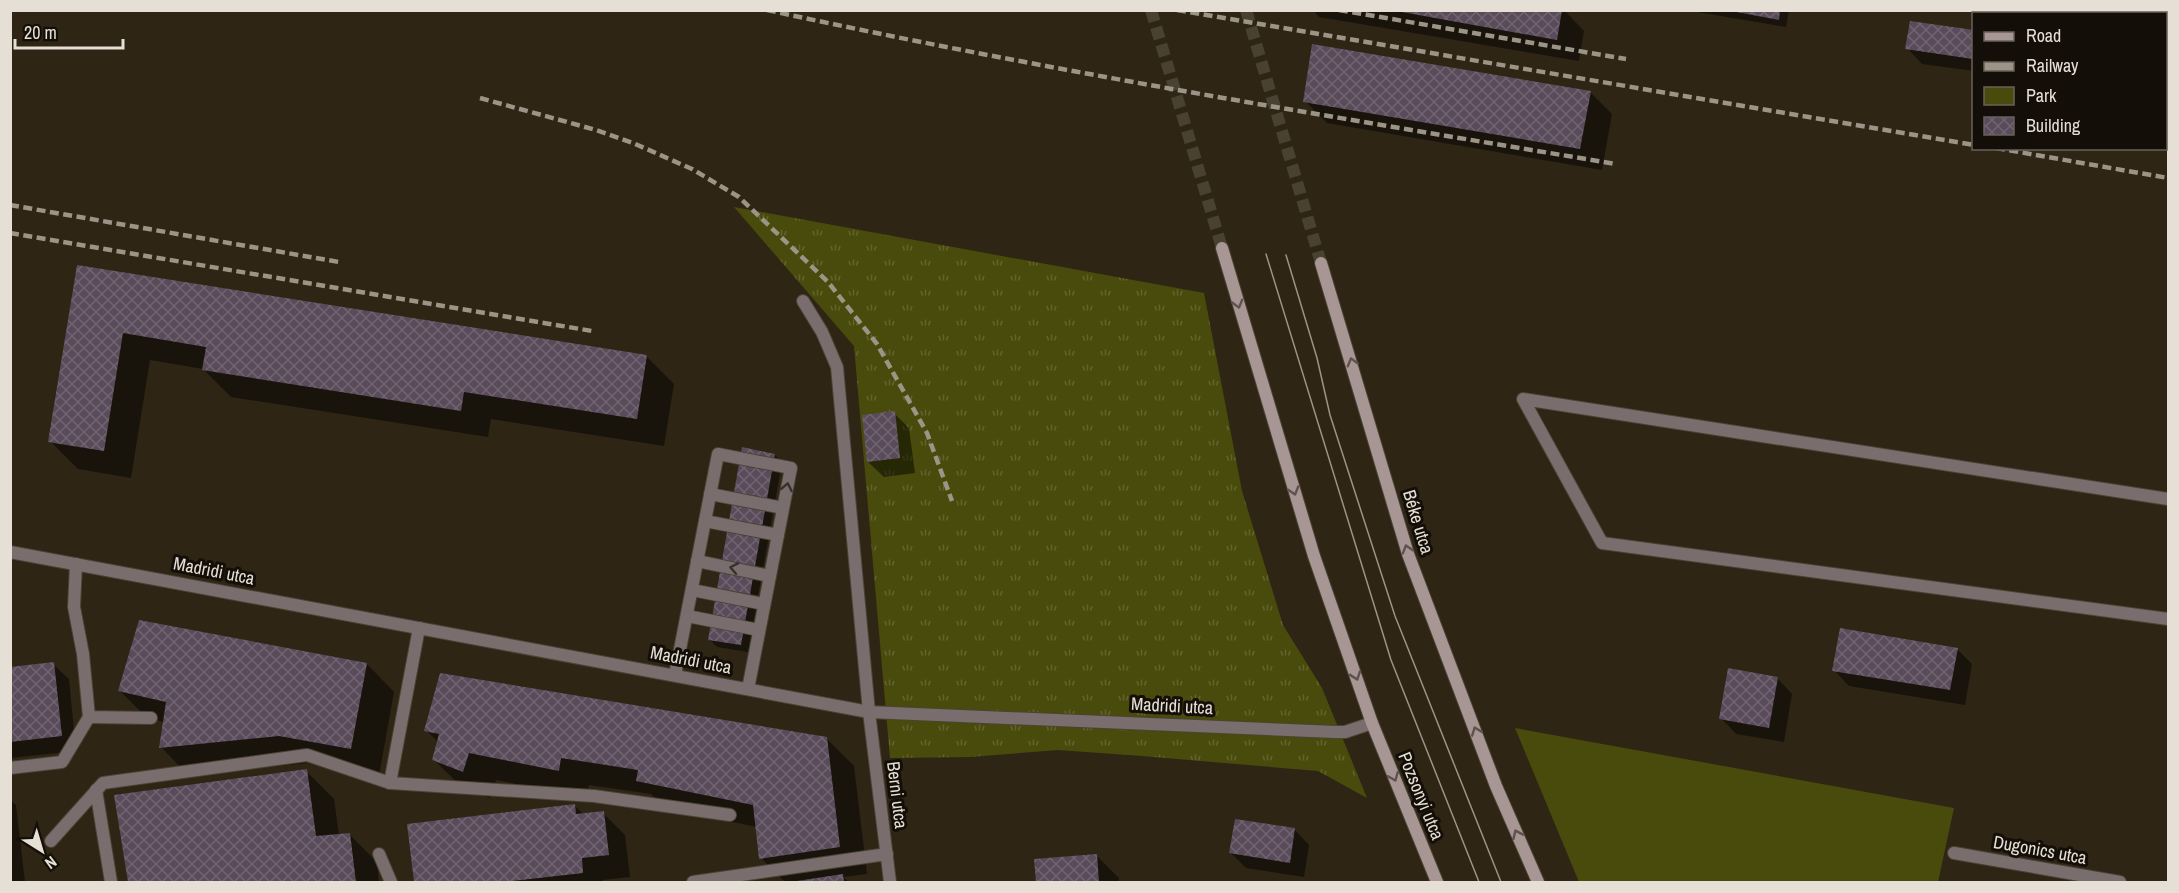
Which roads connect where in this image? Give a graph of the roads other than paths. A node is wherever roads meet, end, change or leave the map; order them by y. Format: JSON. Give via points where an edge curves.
{"nodes":[{"id":1,"x":1222,"y":248,"type":"tunnel mouth"},
{"id":2,"x":1321,"y":263,"type":"tunnel mouth"},
{"id":3,"x":802,"y":301,"type":"dead end"},
{"id":4,"x":710,"y":494,"type":"junction"},
{"id":5,"x":2169,"y":499,"type":"edge"},
{"id":6,"x":783,"y":508,"type":"junction"},
{"id":7,"x":705,"y":521,"type":"junction"},
{"id":8,"x":778,"y":536,"type":"junction"},
{"id":9,"x":10,"y":552,"type":"edge"},
{"id":10,"x":697,"y":561,"type":"junction"},
{"id":11,"x":76,"y":564,"type":"junction"},
{"id":12,"x":770,"y":576,"type":"junction"},
{"id":13,"x":692,"y":590,"type":"junction"},
{"id":14,"x":764,"y":604,"type":"junction"},
{"id":15,"x":687,"y":616,"type":"junction"},
{"id":16,"x":2169,"y":619,"type":"edge"},
{"id":17,"x":419,"y":628,"type":"junction"},
{"id":18,"x":759,"y":630,"type":"junction"},
{"id":19,"x":675,"y":675,"type":"junction"},
{"id":20,"x":748,"y":689,"type":"junction"},
{"id":21,"x":869,"y":712,"type":"junction"},
{"id":22,"x":89,"y":717,"type":"junction"},
{"id":23,"x":150,"y":718,"type":"dead end"},
{"id":24,"x":1372,"y":723,"type":"junction"},
{"id":25,"x":10,"y":768,"type":"edge"},
{"id":26,"x":390,"y":783,"type":"junction"},
{"id":27,"x":96,"y":790,"type":"junction"},
{"id":28,"x":730,"y":815,"type":"dead end"},
{"id":29,"x":51,"y":841,"type":"dead end"},
{"id":30,"x":1954,"y":853,"type":"dead end"},
{"id":31,"x":379,"y":854,"type":"dead end"},
{"id":32,"x":886,"y":854,"type":"junction"},
{"id":33,"x":761,"y":878,"type":"edge"},
{"id":34,"x":111,"y":882,"type":"edge"},
{"id":35,"x":391,"y":882,"type":"edge"},
{"id":36,"x":693,"y":882,"type":"edge"},
{"id":37,"x":890,"y":882,"type":"edge"},
{"id":38,"x":1437,"y":882,"type":"edge"},
{"id":39,"x":1538,"y":882,"type":"edge"},
{"id":40,"x":2120,"y":882,"type":"edge"}],
"edges":[{"from":1,"to":24,"type":"main road","one_way":true,"via":[[1314,556]]},
{"from":39,"to":2,"type":"main road","name":"Béke utca","one_way":true,"via":[[1496,786],[1408,554]]},
{"from":3,"to":21,"type":"street","name":"Berni utca","via":[[822,332],[837,367]]},
{"from":4,"to":6,"type":"street"},
{"from":6,"to":4,"type":"street","one_way":true,"via":[[791,468],[739,458],[718,454]]},
{"from":4,"to":7,"type":"street"},
{"from":5,"to":16,"type":"street","via":[[1523,399],[1602,543]]},
{"from":6,"to":8,"type":"street"},
{"from":7,"to":8,"type":"street"},
{"from":7,"to":10,"type":"street"},
{"from":8,"to":12,"type":"street"},
{"from":9,"to":11,"type":"street","name":"Madridi utca"},
{"from":12,"to":10,"type":"street","one_way":true},
{"from":10,"to":13,"type":"street"},
{"from":11,"to":17,"type":"street","name":"Madridi utca"},
{"from":11,"to":22,"type":"street","via":[[74,607]]},
{"from":12,"to":14,"type":"street"},
{"from":13,"to":14,"type":"street"},
{"from":13,"to":15,"type":"street"},
{"from":14,"to":18,"type":"street"},
{"from":15,"to":18,"type":"street"},
{"from":15,"to":19,"type":"street"},
{"from":17,"to":19,"type":"street","name":"Madridi utca"},
{"from":17,"to":26,"type":"street"},
{"from":18,"to":20,"type":"street"},
{"from":19,"to":20,"type":"street","name":"Madridi utca"},
{"from":20,"to":21,"type":"street","name":"Madridi utca"},
{"from":21,"to":24,"type":"street","name":"Madridi utca","via":[[1335,732]]},
{"from":21,"to":32,"type":"street","name":"Berni utca"},
{"from":22,"to":23,"type":"street"},
{"from":22,"to":25,"type":"street","via":[[62,762]]},
{"from":24,"to":38,"type":"main road","name":"Pozsonyi utca","one_way":true},
{"from":26,"to":27,"type":"street","via":[[307,755],[103,783]]},
{"from":26,"to":28,"type":"street","via":[[594,796]]},
{"from":27,"to":29,"type":"street"},
{"from":27,"to":34,"type":"street"},
{"from":30,"to":40,"type":"street","name":"Dugonics utca"},
{"from":31,"to":35,"type":"street"},
{"from":32,"to":33,"type":"street"},
{"from":32,"to":37,"type":"street","name":"Berni utca"},
{"from":33,"to":36,"type":"street"}]}
